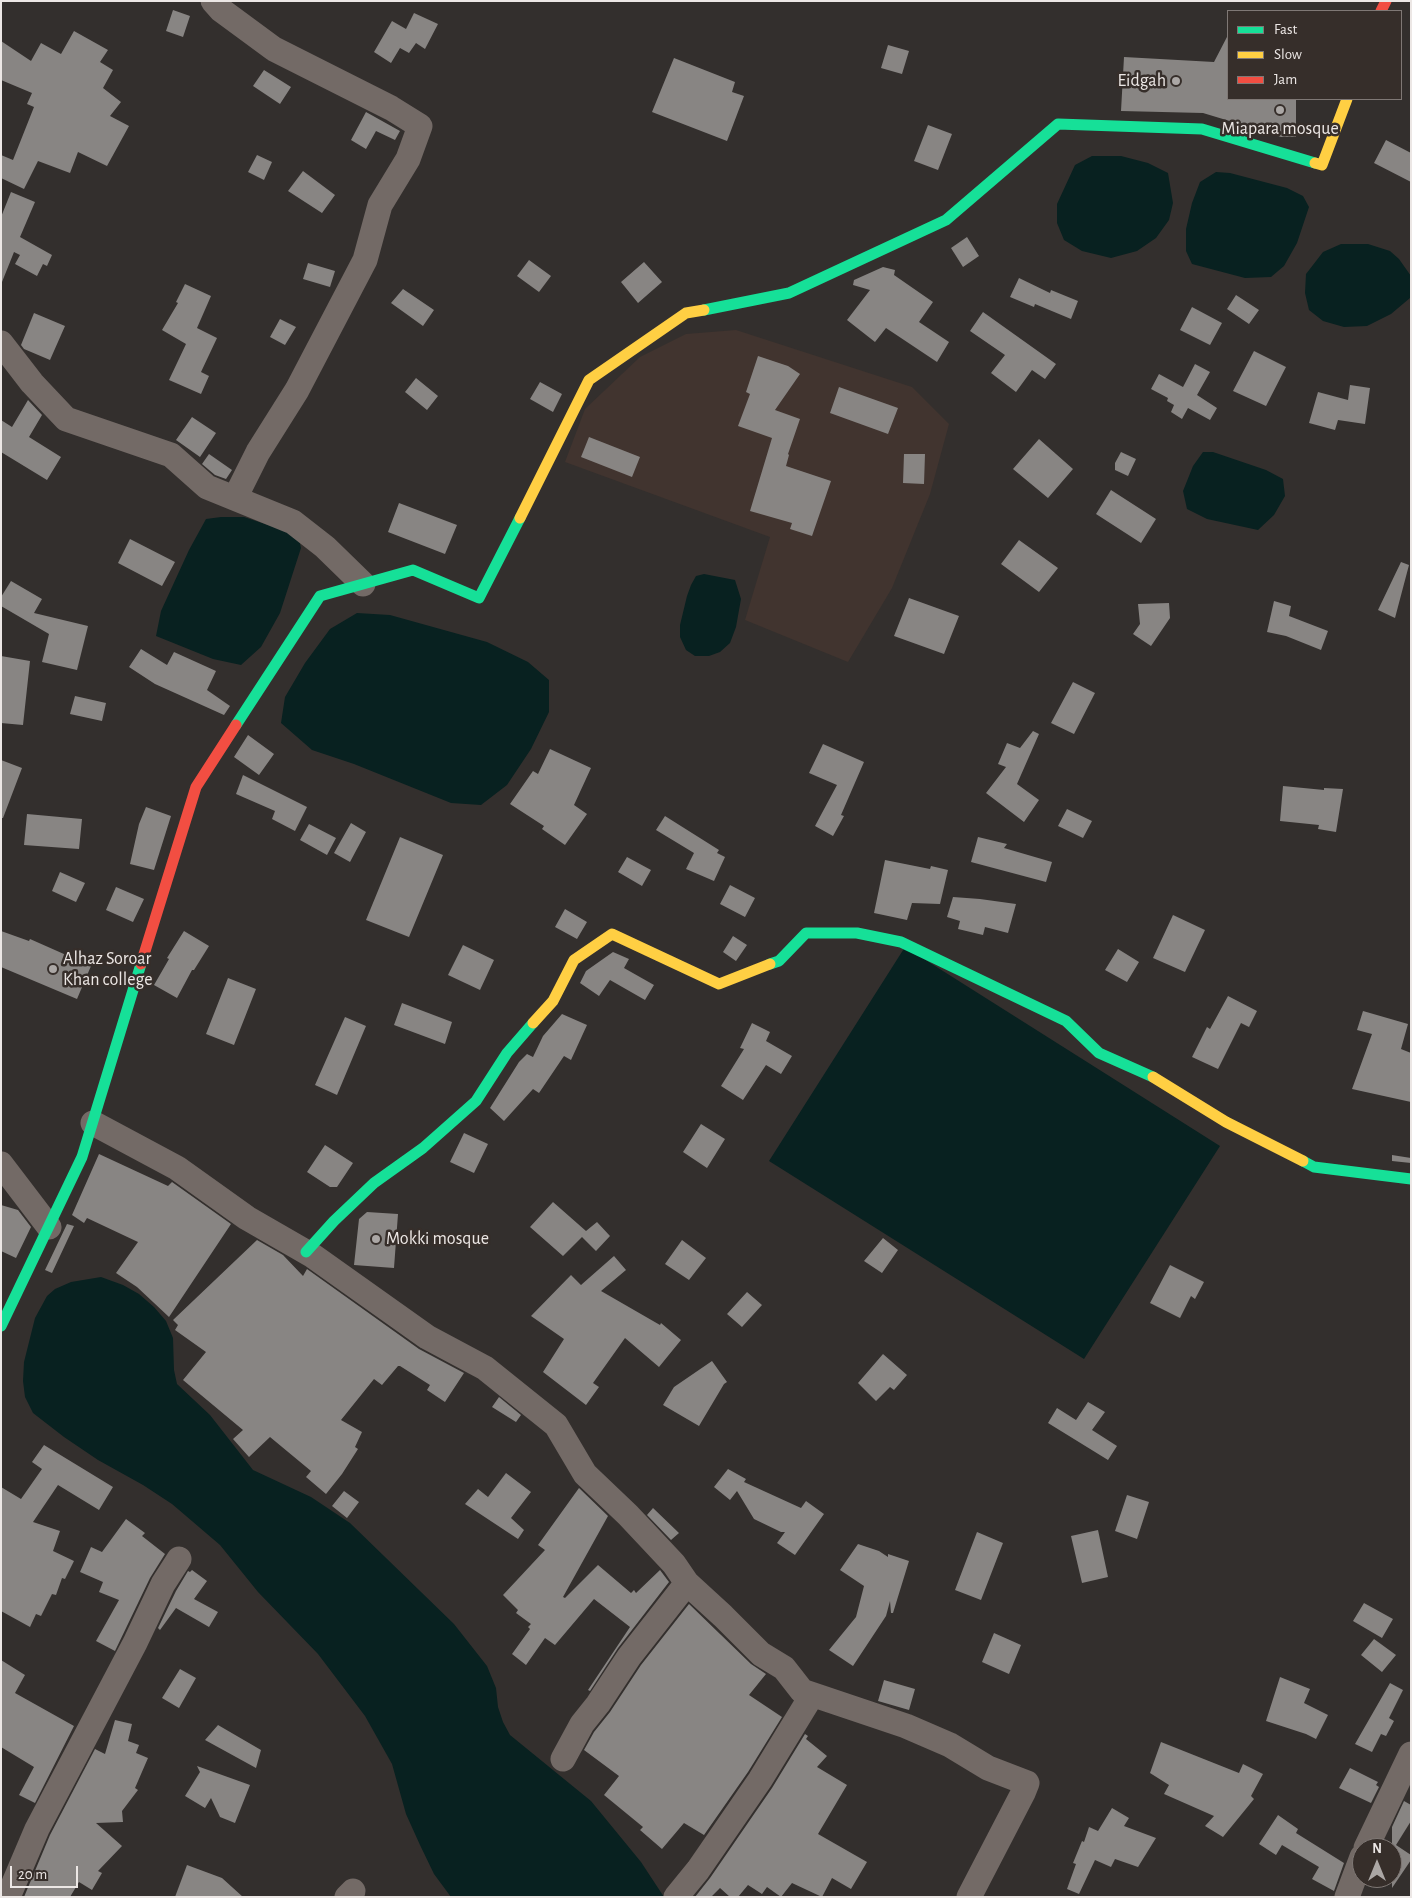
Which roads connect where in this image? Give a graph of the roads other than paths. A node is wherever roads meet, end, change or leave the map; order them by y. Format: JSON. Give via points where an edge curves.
{"nodes":[{"id":1,"x":213,"y":1,"type":"edge"},
{"id":2,"x":1347,"y":100,"type":"edge"},
{"id":3,"x":1,"y":343,"type":"edge"},
{"id":4,"x":234,"y":498,"type":"junction"},
{"id":5,"x":363,"y":584,"type":"junction"},
{"id":6,"x":93,"y":1122,"type":"junction"},
{"id":7,"x":1,"y":1164,"type":"edge"},
{"id":8,"x":1411,"y":1179,"type":"edge"},
{"id":9,"x":49,"y":1228,"type":"junction"},
{"id":10,"x":306,"y":1252,"type":"junction"},
{"id":11,"x":1,"y":1326,"type":"edge"},
{"id":12,"x":180,"y":1559,"type":"dead end"},
{"id":13,"x":687,"y":1583,"type":"junction"},
{"id":14,"x":812,"y":1695,"type":"junction"},
{"id":15,"x":1411,"y":1754,"type":"edge"},
{"id":16,"x":563,"y":1759,"type":"dead end"},
{"id":17,"x":1371,"y":1838,"type":"edge"},
{"id":18,"x":1352,"y":1884,"type":"edge"},
{"id":19,"x":8,"y":1897,"type":"edge"},
{"id":20,"x":676,"y":1897,"type":"edge"},
{"id":21,"x":969,"y":1897,"type":"edge"},
{"id":22,"x":1347,"y":1897,"type":"edge"}],
"edges":[{"from":1,"to":4,"type":"street","via":[[274,49],[420,126],[408,159],[380,205],[365,260],[297,390]]},
{"from":2,"to":5,"type":"street","via":[[1322,165],[1202,129],[1058,124],[946,220],[789,293],[686,313],[589,380],[478,598],[413,570]]},
{"from":3,"to":4,"type":"street","via":[[66,419],[171,455],[207,487]]},
{"from":4,"to":5,"type":"street","via":[[294,522],[325,546]]},
{"from":5,"to":6,"type":"street","via":[[320,596],[196,787]]},
{"from":6,"to":9,"type":"street","via":[[82,1158]]},
{"from":6,"to":10,"type":"street","via":[[177,1168],[248,1218]]},
{"from":7,"to":9,"type":"street"},
{"from":8,"to":10,"type":"street","via":[[1314,1167],[1226,1122],[1146,1073],[1099,1052],[1066,1021],[901,942],[857,932],[806,932],[779,961],[719,984],[612,934],[574,960],[553,1001],[508,1053],[476,1101],[424,1148],[374,1183]]},
{"from":9,"to":11,"type":"street"},
{"from":10,"to":13,"type":"street","via":[[427,1336],[485,1368],[556,1425],[584,1474],[628,1515],[674,1564]]},
{"from":12,"to":19,"type":"street","via":[[163,1584],[36,1829]]},
{"from":13,"to":14,"type":"street","via":[[761,1654],[784,1668],[802,1691]]},
{"from":13,"to":16,"type":"street","via":[[629,1657],[582,1724]]},
{"from":14,"to":20,"type":"street","via":[[760,1780]]},
{"from":14,"to":21,"type":"street","via":[[906,1726],[950,1745],[988,1768],[1026,1783]]},
{"from":15,"to":17,"type":"street"},
{"from":18,"to":22,"type":"street"}]}
